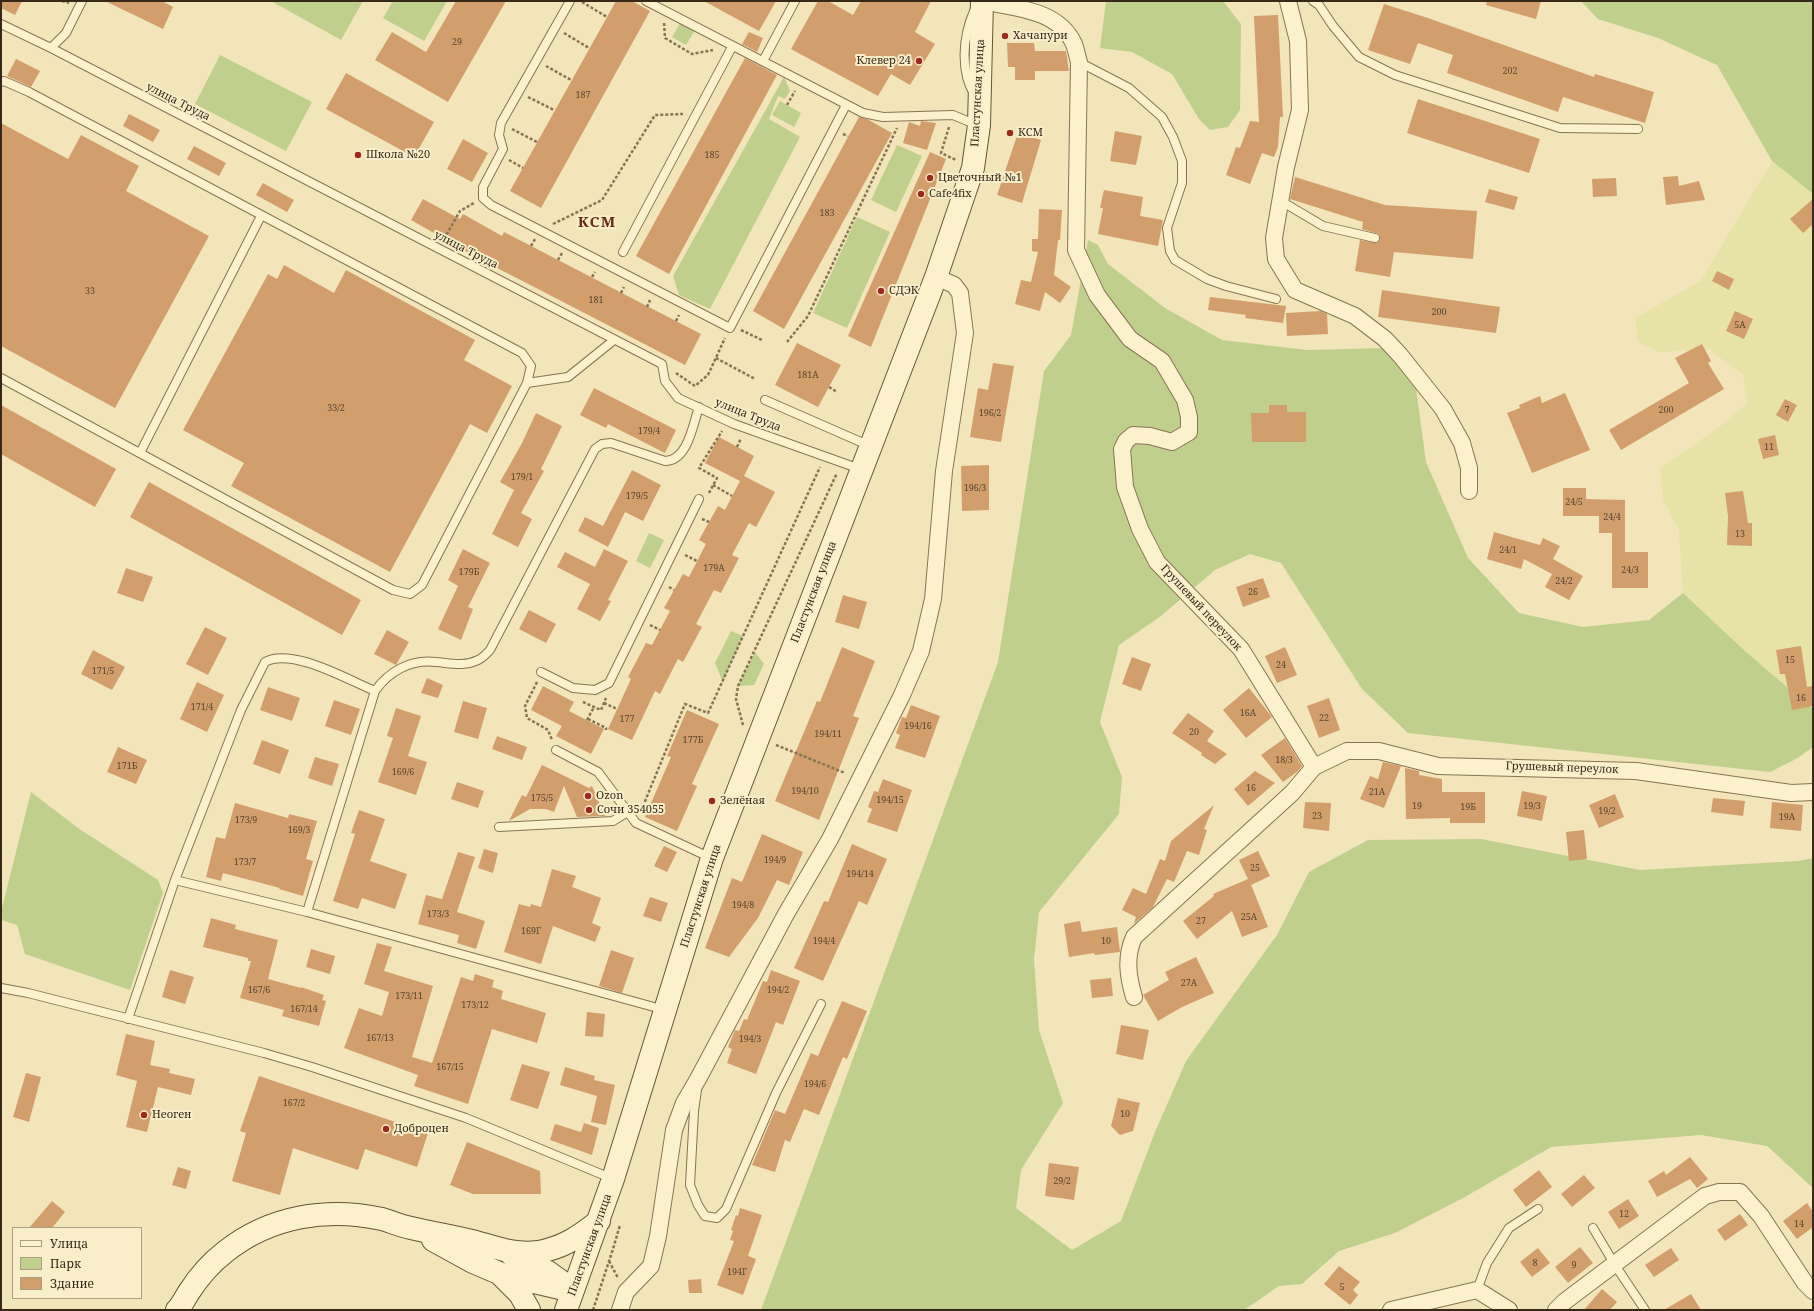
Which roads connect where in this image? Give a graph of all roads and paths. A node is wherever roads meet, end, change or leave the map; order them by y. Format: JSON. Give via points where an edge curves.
{"nodes":[{"id":1,"x":82,"y":1,"type":"edge"},
{"id":2,"x":570,"y":1,"type":"edge"},
{"id":3,"x":580,"y":1,"type":"edge"},
{"id":4,"x":646,"y":1,"type":"edge"},
{"id":5,"x":795,"y":1,"type":"edge"},
{"id":6,"x":982,"y":1,"type":"edge"},
{"id":7,"x":1288,"y":1,"type":"edge"},
{"id":8,"x":1313,"y":1,"type":"edge"},
{"id":9,"x":664,"y":11,"type":"junction"},
{"id":10,"x":607,"y":17,"type":"dead end"},
{"id":11,"x":1,"y":24,"type":"edge"},
{"id":12,"x":555,"y":28,"type":"junction"},
{"id":13,"x":732,"y":47,"type":"junction"},
{"id":14,"x":51,"y":48,"type":"junction"},
{"id":15,"x":589,"y":48,"type":"dead end"},
{"id":16,"x":537,"y":60,"type":"junction"},
{"id":17,"x":764,"y":61,"type":"junction"},
{"id":18,"x":1079,"y":62,"type":"junction"},
{"id":19,"x":571,"y":80,"type":"dead end"},
{"id":20,"x":1,"y":82,"type":"edge"},
{"id":21,"x":519,"y":92,"type":"junction"},
{"id":22,"x":846,"y":105,"type":"junction"},
{"id":23,"x":554,"y":110,"type":"dead end"},
{"id":24,"x":696,"y":114,"type":"junction"},
{"id":25,"x":953,"y":115,"type":"junction"},
{"id":26,"x":901,"y":118,"type":"junction"},
{"id":27,"x":501,"y":125,"type":"junction"},
{"id":28,"x":979,"y":125,"type":"junction"},
{"id":29,"x":1638,"y":129,"type":"dead end"},
{"id":30,"x":537,"y":142,"type":"dead end"},
{"id":31,"x":960,"y":162,"type":"dead end"},
{"id":32,"x":483,"y":198,"type":"junction"},
{"id":33,"x":1281,"y":201,"type":"junction"},
{"id":34,"x":261,"y":216,"type":"junction"},
{"id":35,"x":540,"y":230,"type":"junction"},
{"id":36,"x":1375,"y":238,"type":"dead end"},
{"id":37,"x":439,"y":248,"type":"junction"},
{"id":38,"x":623,"y":252,"type":"dead end"},
{"id":39,"x":936,"y":277,"type":"junction"},
{"id":40,"x":1276,"y":299,"type":"dead end"},
{"id":41,"x":731,"y":326,"type":"junction"},
{"id":42,"x":614,"y":340,"type":"junction"},
{"id":43,"x":762,"y":340,"type":"dead end"},
{"id":44,"x":787,"y":342,"type":"dead end"},
{"id":45,"x":716,"y":358,"type":"junction"},
{"id":46,"x":662,"y":364,"type":"junction"},
{"id":47,"x":1,"y":378,"type":"edge"},
{"id":48,"x":755,"y":379,"type":"dead end"},
{"id":49,"x":527,"y":383,"type":"junction"},
{"id":50,"x":829,"y":387,"type":"dead end"},
{"id":51,"x":837,"y":392,"type":"dead end"},
{"id":52,"x":765,"y":400,"type":"dead end"},
{"id":53,"x":1184,"y":400,"type":"joint"},
{"id":54,"x":699,"y":407,"type":"junction"},
{"id":55,"x":871,"y":446,"type":"junction"},
{"id":56,"x":140,"y":453,"type":"junction"},
{"id":57,"x":825,"y":455,"type":"junction"},
{"id":58,"x":852,"y":466,"type":"junction"},
{"id":59,"x":713,"y":486,"type":"dead end"},
{"id":60,"x":1469,"y":491,"type":"dead end"},
{"id":61,"x":732,"y":496,"type":"dead end"},
{"id":62,"x":699,"y":499,"type":"dead end"},
{"id":63,"x":680,"y":552,"type":"dead end"},
{"id":64,"x":697,"y":561,"type":"dead end"},
{"id":65,"x":644,"y":622,"type":"dead end"},
{"id":66,"x":660,"y":630,"type":"dead end"},
{"id":67,"x":541,"y":672,"type":"dead end"},
{"id":68,"x":375,"y":691,"type":"junction"},
{"id":69,"x":604,"y":703,"type":"dead end"},
{"id":70,"x":525,"y":706,"type":"dead end"},
{"id":71,"x":594,"y":707,"type":"dead end"},
{"id":72,"x":617,"y":709,"type":"dead end"},
{"id":73,"x":744,"y":727,"type":"dead end"},
{"id":74,"x":606,"y":730,"type":"dead end"},
{"id":75,"x":772,"y":743,"type":"dead end"},
{"id":76,"x":556,"y":750,"type":"joint"},
{"id":77,"x":1314,"y":767,"type":"junction"},
{"id":78,"x":831,"y":768,"type":"dead end"},
{"id":79,"x":1813,"y":792,"type":"edge"},
{"id":80,"x":629,"y":812,"type":"junction"},
{"id":81,"x":636,"y":823,"type":"junction"},
{"id":82,"x":499,"y":827,"type":"dead end"},
{"id":83,"x":712,"y":858,"type":"junction"},
{"id":84,"x":175,"y":880,"type":"junction"},
{"id":85,"x":307,"y":912,"type":"junction"},
{"id":86,"x":1,"y":988,"type":"edge"},
{"id":87,"x":1134,"y":997,"type":"dead end"},
{"id":88,"x":821,"y":1004,"type":"dead end"},
{"id":89,"x":665,"y":1010,"type":"junction"},
{"id":90,"x":128,"y":1019,"type":"junction"},
{"id":91,"x":698,"y":1079,"type":"junction"},
{"id":92,"x":613,"y":1179,"type":"junction"},
{"id":93,"x":1538,"y":1209,"type":"dead end"},
{"id":94,"x":610,"y":1223,"type":"junction"},
{"id":95,"x":409,"y":1228,"type":"junction"},
{"id":96,"x":1593,"y":1228,"type":"dead end"},
{"id":97,"x":506,"y":1252,"type":"junction"},
{"id":98,"x":1614,"y":1265,"type":"junction"},
{"id":99,"x":499,"y":1273,"type":"junction"},
{"id":100,"x":1477,"y":1290,"type":"junction"},
{"id":101,"x":1813,"y":1291,"type":"edge"},
{"id":102,"x":570,"y":1300,"type":"edge"},
{"id":103,"x":180,"y":1308,"type":"edge"},
{"id":104,"x":529,"y":1310,"type":"edge"},
{"id":105,"x":593,"y":1310,"type":"edge"},
{"id":106,"x":620,"y":1310,"type":"edge"},
{"id":107,"x":1391,"y":1310,"type":"edge"},
{"id":108,"x":1509,"y":1310,"type":"edge"},
{"id":109,"x":1556,"y":1310,"type":"edge"},
{"id":110,"x":1645,"y":1310,"type":"edge"}],
"edges":[{"from":1,"to":14,"type":"lane","via":[[66,33]]},
{"from":2,"to":12,"type":"lane"},
{"from":3,"to":10,"type":"path"},
{"from":4,"to":9,"type":"lane"},
{"from":5,"to":17,"type":"lane"},
{"from":6,"to":18,"type":"street","name":"Пластунская улица","via":[[1038,12],[1052,20],[1073,43]]},
{"from":6,"to":28,"type":"main road","name":"Пластунская улица"},
{"from":7,"to":33,"type":"street","via":[[1298,41],[1300,110],[1286,167]]},
{"from":8,"to":29,"type":"lane","via":[[1319,5],[1359,57],[1395,75],[1560,128]]},
{"from":9,"to":13,"type":"lane"},
{"from":9,"to":13,"type":"path","via":[[665,38],[692,54]]},
{"from":11,"to":14,"type":"lane","name":"улица Труда"},
{"from":12,"to":15,"type":"path"},
{"from":12,"to":16,"type":"lane"},
{"from":13,"to":17,"type":"lane"},
{"from":13,"to":24,"type":"lane"},
{"from":14,"to":37,"type":"lane","name":"улица Труда"},
{"from":16,"to":19,"type":"path"},
{"from":16,"to":21,"type":"lane"},
{"from":17,"to":22,"type":"lane"},
{"from":18,"to":40,"type":"lane","via":[[1129,88],[1162,117],[1173,137],[1182,161],[1182,183],[1167,228],[1170,251],[1175,260],[1207,279]]},
{"from":18,"to":53,"type":"street","name":"Пластунская улица","via":[[1076,250],[1097,295],[1130,339],[1162,361]]},
{"from":20,"to":34,"type":"lane","via":[[29,92]]},
{"from":21,"to":23,"type":"path"},
{"from":21,"to":27,"type":"lane"},
{"from":22,"to":26,"type":"lane","via":[[883,118]]},
{"from":22,"to":41,"type":"lane"},
{"from":24,"to":35,"type":"path","via":[[655,115],[602,200]]},
{"from":24,"to":38,"type":"lane"},
{"from":25,"to":26,"type":"lane","via":[[929,114]]},
{"from":25,"to":28,"type":"lane"},
{"from":25,"to":31,"type":"path","via":[[942,153]]},
{"from":26,"to":44,"type":"path","via":[[808,316]]},
{"from":27,"to":30,"type":"path"},
{"from":27,"to":32,"type":"lane","via":[[499,135],[503,149],[483,187]]},
{"from":28,"to":39,"type":"main road","name":"Пластунская улица","via":[[973,168]]},
{"from":32,"to":35,"type":"lane","via":[[491,205]]},
{"from":32,"to":37,"type":"path","via":[[460,211]]},
{"from":33,"to":36,"type":"lane","via":[[1323,226]]},
{"from":33,"to":60,"type":"street","via":[[1274,238],[1276,259],[1295,290],[1355,316],[1385,339],[1400,355],[1443,409],[1462,443],[1469,468]]},
{"from":34,"to":49,"type":"lane","via":[[522,353],[531,366]]},
{"from":34,"to":56,"type":"lane"},
{"from":35,"to":41,"type":"lane"},
{"from":37,"to":42,"type":"lane","name":"улица Труда"},
{"from":39,"to":55,"type":"main road","name":"Пластунская улица"},
{"from":39,"to":91,"type":"street","via":[[954,285],[960,293],[965,334],[944,471],[933,599],[921,651],[830,840],[786,914]]},
{"from":41,"to":43,"type":"path"},
{"from":41,"to":45,"type":"path"},
{"from":42,"to":46,"type":"lane","name":"улица Труда"},
{"from":42,"to":49,"type":"lane","via":[[568,377]]},
{"from":45,"to":46,"type":"path","via":[[708,375],[696,386]]},
{"from":45,"to":48,"type":"path"},
{"from":46,"to":54,"type":"lane","name":"улица Труда","via":[[665,381],[670,389],[678,398]]},
{"from":47,"to":56,"type":"lane"},
{"from":49,"to":56,"type":"lane","via":[[422,585],[410,594],[393,590]]},
{"from":50,"to":51,"type":"path"},
{"from":52,"to":55,"type":"lane"},
{"from":53,"to":77,"type":"street","name":"Грушевый переулок","via":[[1189,417],[1189,432],[1172,442],[1150,436],[1133,435],[1126,441],[1122,449],[1125,487],[1140,529],[1157,562],[1241,649]]},
{"from":54,"to":57,"type":"lane","name":"улица Труда","via":[[734,424]]},
{"from":54,"to":68,"type":"lane","via":[[685,449],[672,461],[611,444],[602,444],[595,449],[490,650],[479,660],[457,665],[417,662],[402,667],[382,680]]},
{"from":55,"to":58,"type":"main road","name":"Пластунская улица"},
{"from":57,"to":58,"type":"lane","name":"улица Труда"},
{"from":57,"to":81,"type":"path","via":[[708,713],[685,704]]},
{"from":58,"to":73,"type":"path","via":[[738,686],[736,699]]},
{"from":58,"to":83,"type":"main road","name":"Пластунская улица"},
{"from":59,"to":61,"type":"path"},
{"from":62,"to":67,"type":"lane","via":[[609,683],[596,690],[573,688]]},
{"from":63,"to":64,"type":"path"},
{"from":65,"to":66,"type":"path"},
{"from":68,"to":84,"type":"lane","via":[[302,660],[284,657],[272,658],[265,662],[241,710]]},
{"from":68,"to":85,"type":"lane"},
{"from":69,"to":72,"type":"path"},
{"from":70,"to":76,"type":"path","via":[[527,718],[548,730]]},
{"from":71,"to":74,"type":"path","via":[[588,720]]},
{"from":75,"to":78,"type":"path"},
{"from":76,"to":80,"type":"lane","via":[[598,772]]},
{"from":77,"to":79,"type":"street","name":"Грушевый переулок","via":[[1347,752],[1378,751],[1438,766],[1636,771],[1791,793]]},
{"from":77,"to":87,"type":"street","name":"Грушевый переулок","via":[[1292,793],[1134,937],[1129,949],[1128,965]]},
{"from":80,"to":81,"type":"lane"},
{"from":80,"to":82,"type":"lane","via":[[613,821]]},
{"from":81,"to":83,"type":"lane"},
{"from":83,"to":89,"type":"main road","name":"Пластунская улица"},
{"from":84,"to":85,"type":"lane"},
{"from":84,"to":90,"type":"lane"},
{"from":85,"to":89,"type":"lane"},
{"from":86,"to":90,"type":"lane","name":"Пластунская улица"},
{"from":88,"to":91,"type":"lane","via":[[776,1093],[726,1208],[717,1218],[705,1216],[690,1185]]},
{"from":89,"to":92,"type":"main road","name":"Пластунская улица"},
{"from":90,"to":92,"type":"lane","name":"Пластунская улица","via":[[264,1052],[312,1067],[466,1118]]},
{"from":91,"to":106,"type":"street","via":[[684,1103],[674,1130],[651,1266],[626,1292]]},
{"from":92,"to":94,"type":"main road","name":"Пластунская улица"},
{"from":93,"to":100,"type":"lane","via":[[1509,1228],[1487,1263]]},
{"from":94,"to":97,"type":"main road","via":[[555,1248],[537,1252]]},
{"from":94,"to":102,"type":"main road","name":"Пластунская улица"},
{"from":94,"to":105,"type":"path","via":[[613,1249]]},
{"from":95,"to":97,"type":"main road","via":[[478,1243]]},
{"from":95,"to":99,"type":"main road"},
{"from":95,"to":103,"type":"main road","via":[[382,1219],[352,1214],[312,1214],[281,1221],[251,1234],[225,1252],[197,1281]]},
{"from":96,"to":98,"type":"lane"},
{"from":97,"to":102,"type":"main road","via":[[548,1272]]},
{"from":98,"to":101,"type":"street","via":[[1705,1196],[1719,1192],[1740,1192],[1761,1216],[1805,1283]]},
{"from":98,"to":109,"type":"street"},
{"from":98,"to":110,"type":"lane"},
{"from":99,"to":102,"type":"main road"},
{"from":99,"to":104,"type":"main road","via":[[520,1294]]},
{"from":100,"to":107,"type":"street"},
{"from":100,"to":108,"type":"street"}]}
